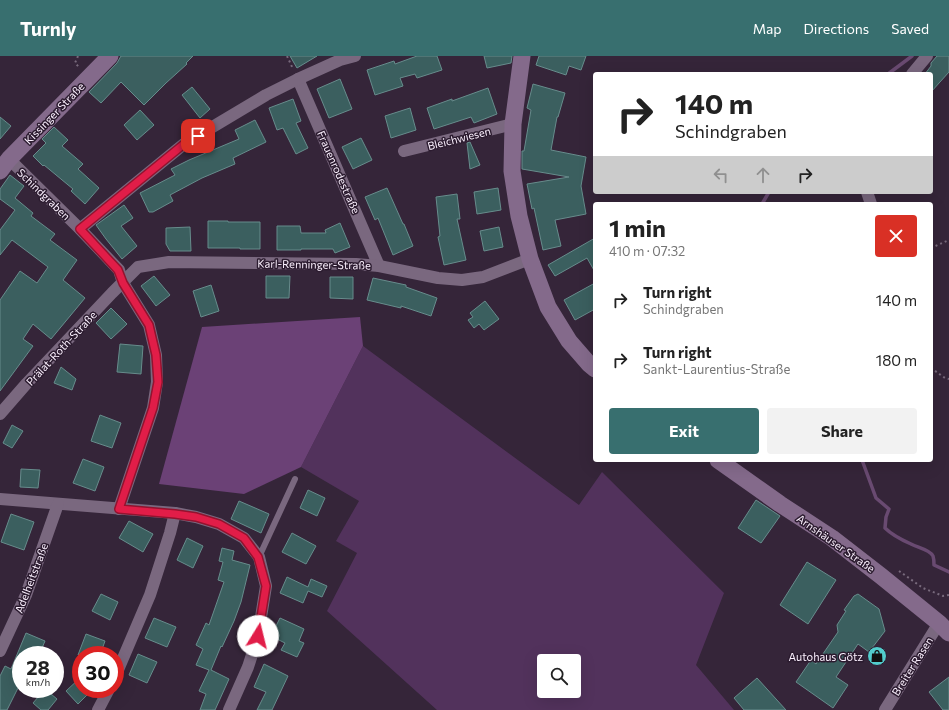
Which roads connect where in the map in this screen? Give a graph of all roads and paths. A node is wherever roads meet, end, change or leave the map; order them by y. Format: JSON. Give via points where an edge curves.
{"nodes":[{"id":1,"x":110,"y":56,"type":"edge"},
{"id":2,"x":355,"y":56,"type":"edge"},
{"id":3,"x":522,"y":56,"type":"edge"},
{"id":4,"x":927,"y":56,"type":"edge"},
{"id":5,"x":914,"y":72,"type":"edge"},
{"id":6,"x":298,"y":79,"type":"junction"},
{"id":7,"x":513,"y":124,"type":"junction"},
{"id":8,"x":404,"y":151,"type":"dead end"},
{"id":9,"x":4,"y":165,"type":"edge"},
{"id":10,"x":80,"y":229,"type":"junction"},
{"id":11,"x":949,"y":240,"type":"edge"},
{"id":12,"x":933,"y":247,"type":"edge"},
{"id":13,"x":530,"y":259,"type":"junction"},
{"id":14,"x":379,"y":266,"type":"junction"},
{"id":15,"x":123,"y":283,"type":"junction"},
{"id":16,"x":593,"y":367,"type":"edge"},
{"id":17,"x":933,"y":369,"type":"edge"},
{"id":18,"x":949,"y":379,"type":"edge"},
{"id":19,"x":0,"y":414,"type":"edge"},
{"id":20,"x":721,"y":462,"type":"edge"},
{"id":21,"x":295,"y":479,"type":"dead end"},
{"id":22,"x":0,"y":499,"type":"edge"},
{"id":23,"x":58,"y":504,"type":"junction"},
{"id":24,"x":119,"y":509,"type":"junction"},
{"id":25,"x":175,"y":514,"type":"junction"},
{"id":26,"x":258,"y":557,"type":"junction"},
{"id":27,"x":944,"y":628,"type":"edge"},
{"id":28,"x":0,"y":651,"type":"edge"},
{"id":29,"x":124,"y":655,"type":"edge"},
{"id":30,"x":104,"y":698,"type":"edge"},
{"id":31,"x":98,"y":710,"type":"edge"},
{"id":32,"x":230,"y":710,"type":"edge"},
{"id":33,"x":885,"y":710,"type":"edge"}],
"edges":[{"from":1,"to":9,"type":"street","name":"Kissinger Straße"},
{"from":2,"to":6,"type":"street"},
{"from":3,"to":7,"type":"street"},
{"from":4,"to":5,"type":"street"},
{"from":6,"to":10,"type":"street","via":[[184,144]]},
{"from":6,"to":14,"type":"street","name":"Frauenrodestraße"},
{"from":7,"to":8,"type":"street","name":"Bleichwiesen"},
{"from":7,"to":13,"type":"street","via":[[512,171],[519,216]]},
{"from":9,"to":10,"type":"street","name":"Schindgraben"},
{"from":10,"to":15,"type":"street","name":"Schindgraben","via":[[118,270]]},
{"from":11,"to":12,"type":"path"},
{"from":13,"to":14,"type":"street","name":"Karl-Renninger-Straße","via":[[483,276],[462,280],[438,278]]},
{"from":13,"to":16,"type":"street","via":[[552,314],[569,341]]},
{"from":14,"to":15,"type":"street","name":"Karl-Renninger-Straße","via":[[169,262],[138,267]]},
{"from":15,"to":19,"type":"street","name":"Prälat-Roth-Straße"},
{"from":15,"to":24,"type":"street","name":"Schindgraben","via":[[149,325],[156,355],[158,382],[153,408]]},
{"from":17,"to":18,"type":"path"},
{"from":20,"to":27,"type":"street","name":"Arnshäuser Straße","via":[[832,538]]},
{"from":21,"to":26,"type":"lane"},
{"from":22,"to":23,"type":"street"},
{"from":23,"to":24,"type":"street"},
{"from":23,"to":28,"type":"street","name":"Adelheitstraße","via":[[26,594]]},
{"from":24,"to":25,"type":"street"},
{"from":25,"to":26,"type":"street","via":[[219,524],[244,538]]},
{"from":25,"to":29,"type":"street","via":[[150,595]]},
{"from":26,"to":32,"type":"street","via":[[266,586],[258,636]]},
{"from":27,"to":33,"type":"street","name":"Breiter Rasen"},
{"from":30,"to":31,"type":"street"}]}
